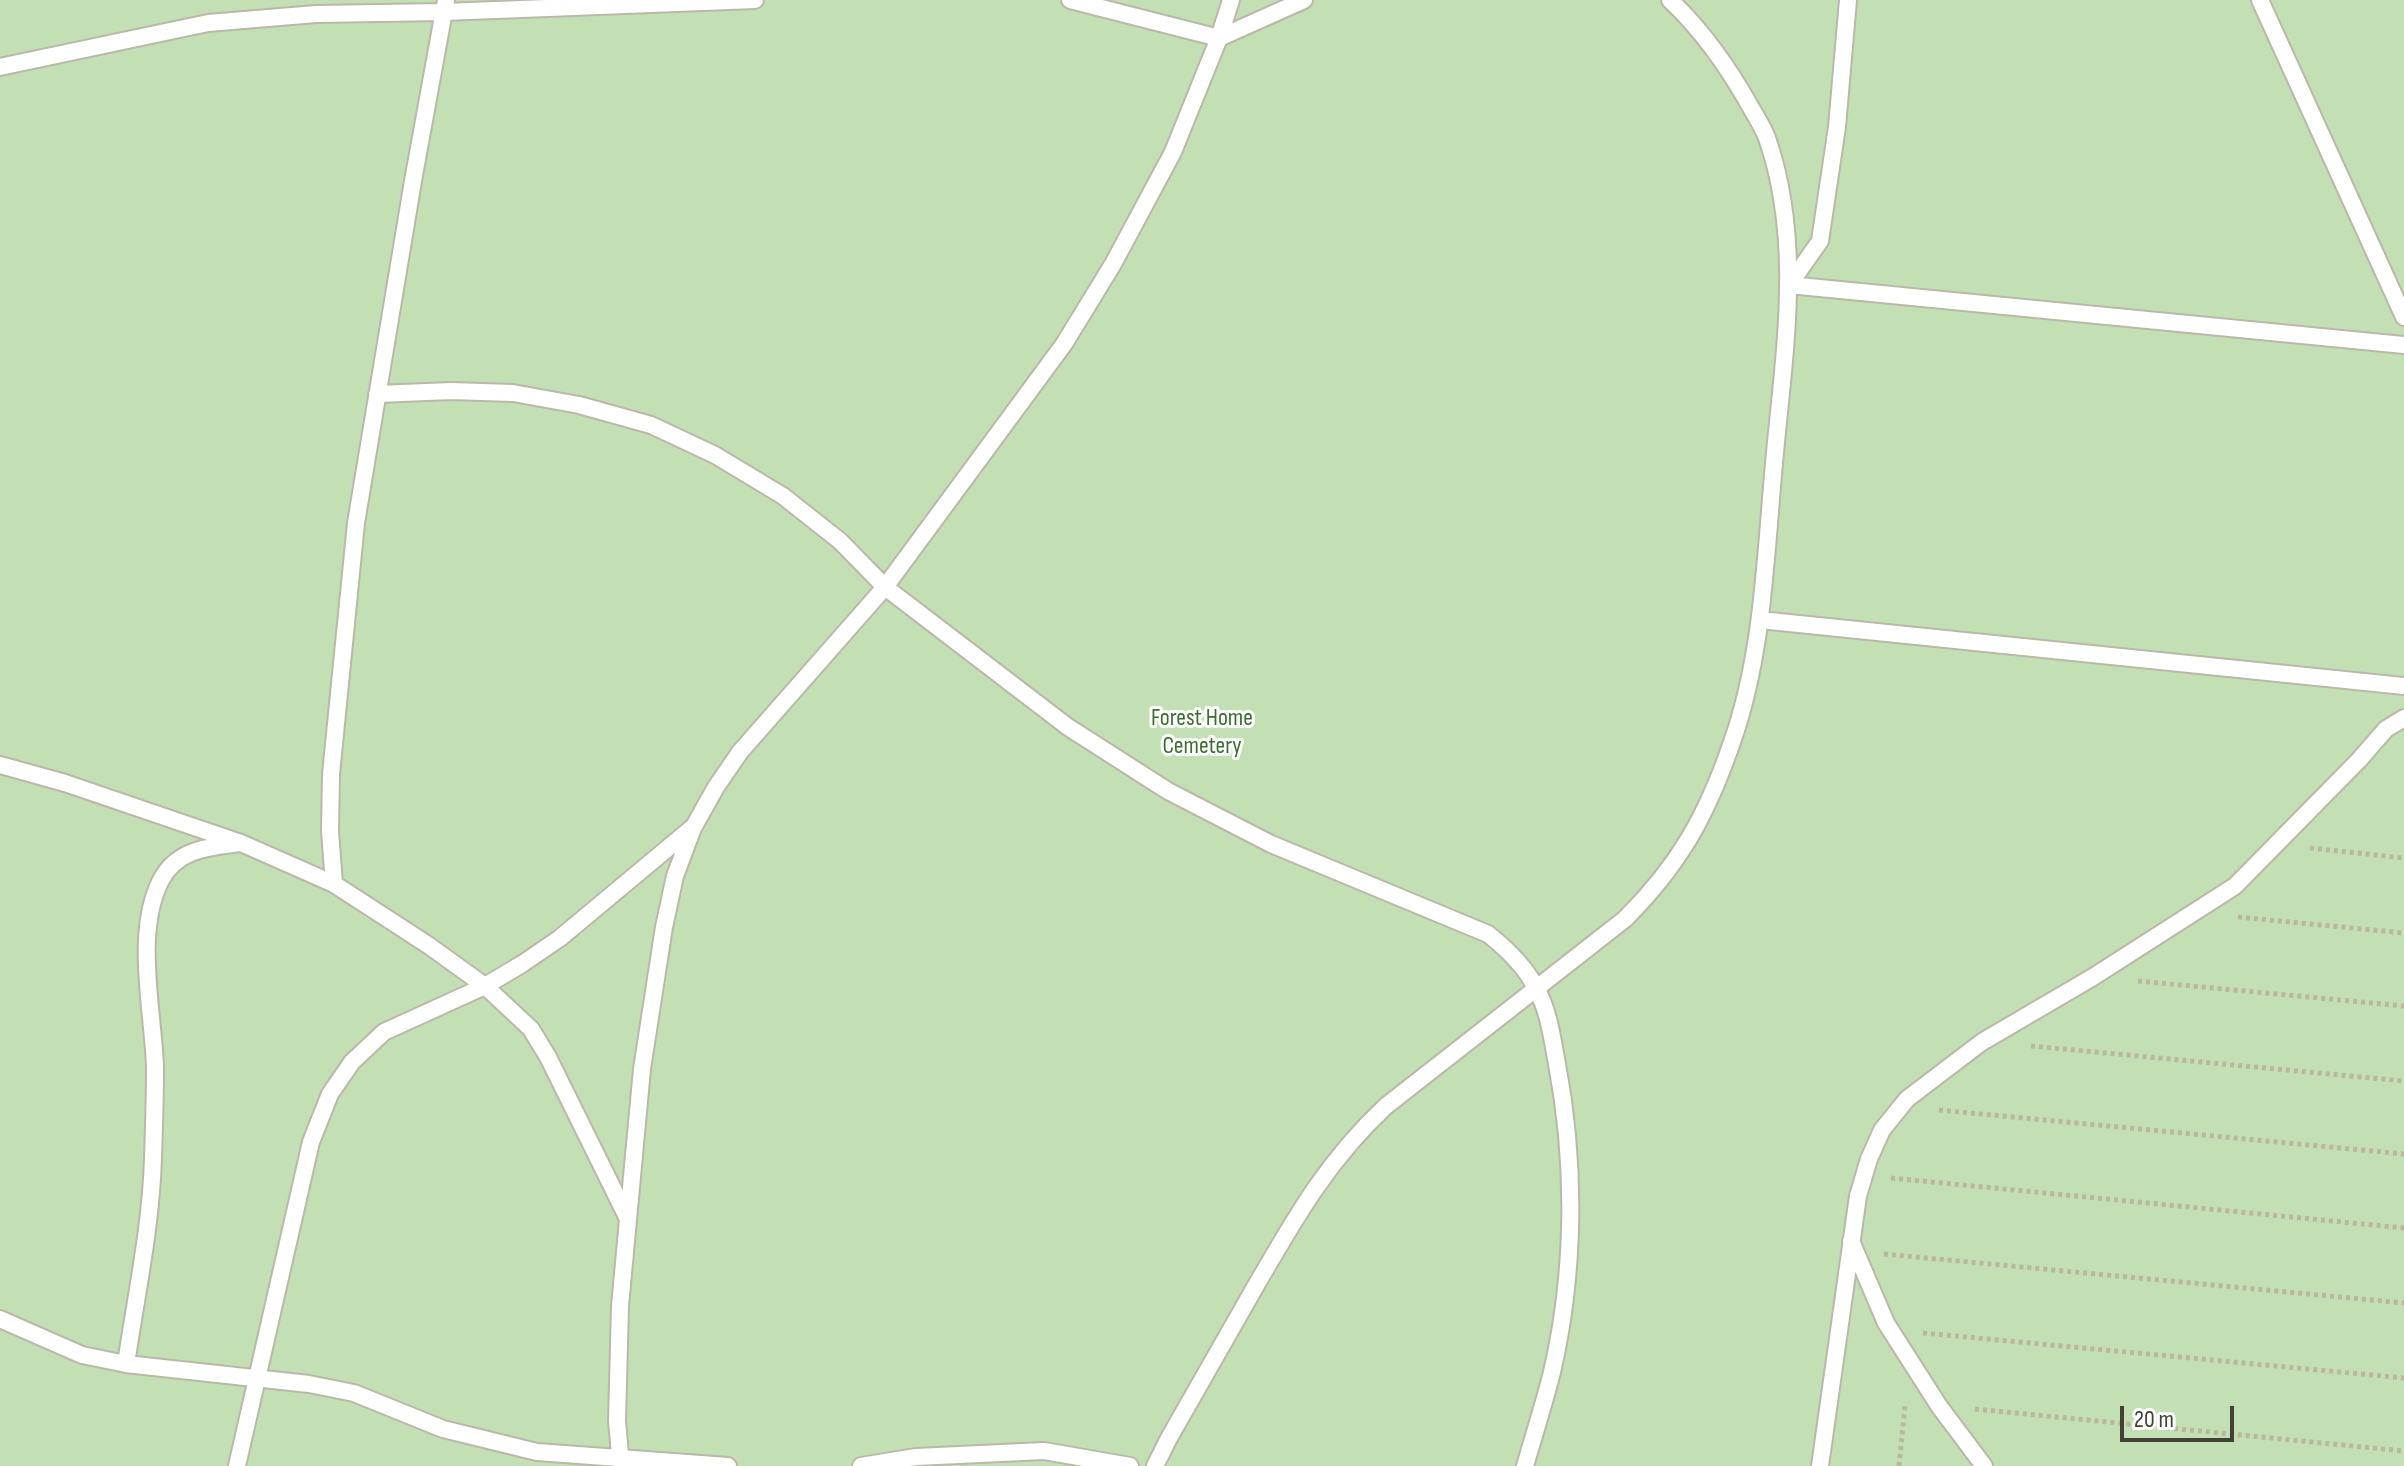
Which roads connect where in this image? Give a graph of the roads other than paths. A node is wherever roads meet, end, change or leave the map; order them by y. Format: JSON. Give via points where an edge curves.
{"nodes":[{"id":1,"x":755,"y":0,"type":"edge"},
{"id":2,"x":1070,"y":0,"type":"edge"},
{"id":3,"x":1231,"y":0,"type":"edge"},
{"id":4,"x":1304,"y":0,"type":"edge"},
{"id":5,"x":1670,"y":0,"type":"edge"},
{"id":6,"x":1848,"y":0,"type":"edge"},
{"id":7,"x":2260,"y":0,"type":"edge"},
{"id":8,"x":445,"y":6,"type":"edge"},
{"id":9,"x":1219,"y":38,"type":"junction"},
{"id":10,"x":0,"y":67,"type":"edge"},
{"id":11,"x":1789,"y":285,"type":"junction"},
{"id":12,"x":2404,"y":317,"type":"edge"},
{"id":13,"x":2404,"y":345,"type":"edge"},
{"id":14,"x":377,"y":394,"type":"junction"},
{"id":15,"x":885,"y":587,"type":"junction"},
{"id":16,"x":1760,"y":620,"type":"junction"},
{"id":17,"x":2404,"y":686,"type":"edge"},
{"id":18,"x":2404,"y":718,"type":"edge"},
{"id":19,"x":0,"y":765,"type":"edge"},
{"id":20,"x":693,"y":828,"type":"junction"},
{"id":21,"x":241,"y":843,"type":"junction"},
{"id":22,"x":334,"y":884,"type":"junction"},
{"id":23,"x":485,"y":986,"type":"junction"},
{"id":24,"x":1536,"y":987,"type":"junction"},
{"id":25,"x":628,"y":1221,"type":"junction"},
{"id":26,"x":1852,"y":1245,"type":"junction"},
{"id":27,"x":0,"y":1319,"type":"edge"},
{"id":28,"x":126,"y":1364,"type":"junction"},
{"id":29,"x":257,"y":1379,"type":"junction"},
{"id":30,"x":620,"y":1462,"type":"edge"},
{"id":31,"x":237,"y":1466,"type":"edge"},
{"id":32,"x":728,"y":1466,"type":"edge"},
{"id":33,"x":861,"y":1466,"type":"edge"},
{"id":34,"x":1130,"y":1466,"type":"edge"},
{"id":35,"x":1155,"y":1466,"type":"edge"},
{"id":36,"x":1525,"y":1466,"type":"edge"},
{"id":37,"x":1820,"y":1466,"type":"edge"},
{"id":38,"x":1984,"y":1466,"type":"edge"}],
"edges":[{"from":1,"to":8,"type":"lane"},
{"from":2,"to":9,"type":"lane"},
{"from":3,"to":9,"type":"lane"},
{"from":4,"to":9,"type":"lane"},
{"from":5,"to":11,"type":"lane","via":[[1716,52],[1767,136],[1787,228]]},
{"from":6,"to":11,"type":"lane","via":[[1820,241]]},
{"from":7,"to":12,"type":"lane"},
{"from":8,"to":10,"type":"lane","via":[[208,23]]},
{"from":8,"to":14,"type":"lane"},
{"from":9,"to":15,"type":"lane","via":[[1173,152],[1073,331]]},
{"from":11,"to":13,"type":"lane"},
{"from":11,"to":16,"type":"lane"},
{"from":14,"to":15,"type":"lane","via":[[513,393],[651,425],[783,496],[840,541]]},
{"from":14,"to":22,"type":"lane","via":[[356,523],[331,774]]},
{"from":15,"to":20,"type":"lane","via":[[740,752]]},
{"from":15,"to":24,"type":"lane","via":[[1068,727],[1168,791],[1271,844],[1488,934],[1507,948]]},
{"from":16,"to":17,"type":"lane"},
{"from":16,"to":24,"type":"lane","via":[[1732,744],[1684,850],[1625,919]]},
{"from":18,"to":26,"type":"lane","via":[[2386,729],[2235,886],[1982,1042],[1907,1099],[1882,1130],[1863,1176]]},
{"from":19,"to":21,"type":"lane"},
{"from":20,"to":23,"type":"lane","via":[[560,938]]},
{"from":20,"to":25,"type":"lane","via":[[664,927],[642,1069]]},
{"from":21,"to":22,"type":"lane"},
{"from":21,"to":28,"type":"lane","via":[[191,851],[162,877],[152,901],[148,932],[155,1067],[153,1162]]},
{"from":22,"to":23,"type":"lane"},
{"from":23,"to":25,"type":"lane","via":[[531,1029]]},
{"from":23,"to":29,"type":"lane","via":[[384,1032],[352,1062],[330,1094],[311,1142]]},
{"from":24,"to":35,"type":"lane","via":[[1386,1106],[1331,1164]]},
{"from":24,"to":36,"type":"lane","via":[[1566,1110],[1570,1193],[1568,1273],[1554,1357]]},
{"from":25,"to":30,"type":"lane","via":[[620,1306]]},
{"from":26,"to":37,"type":"lane"},
{"from":26,"to":38,"type":"lane","via":[[1890,1330]]},
{"from":27,"to":28,"type":"lane","via":[[82,1355]]},
{"from":28,"to":29,"type":"lane"},
{"from":29,"to":30,"type":"lane","via":[[354,1393],[443,1429],[537,1452]]},
{"from":29,"to":31,"type":"lane"},
{"from":30,"to":32,"type":"lane"},
{"from":33,"to":34,"type":"lane","via":[[916,1457],[1044,1451]]}]}
